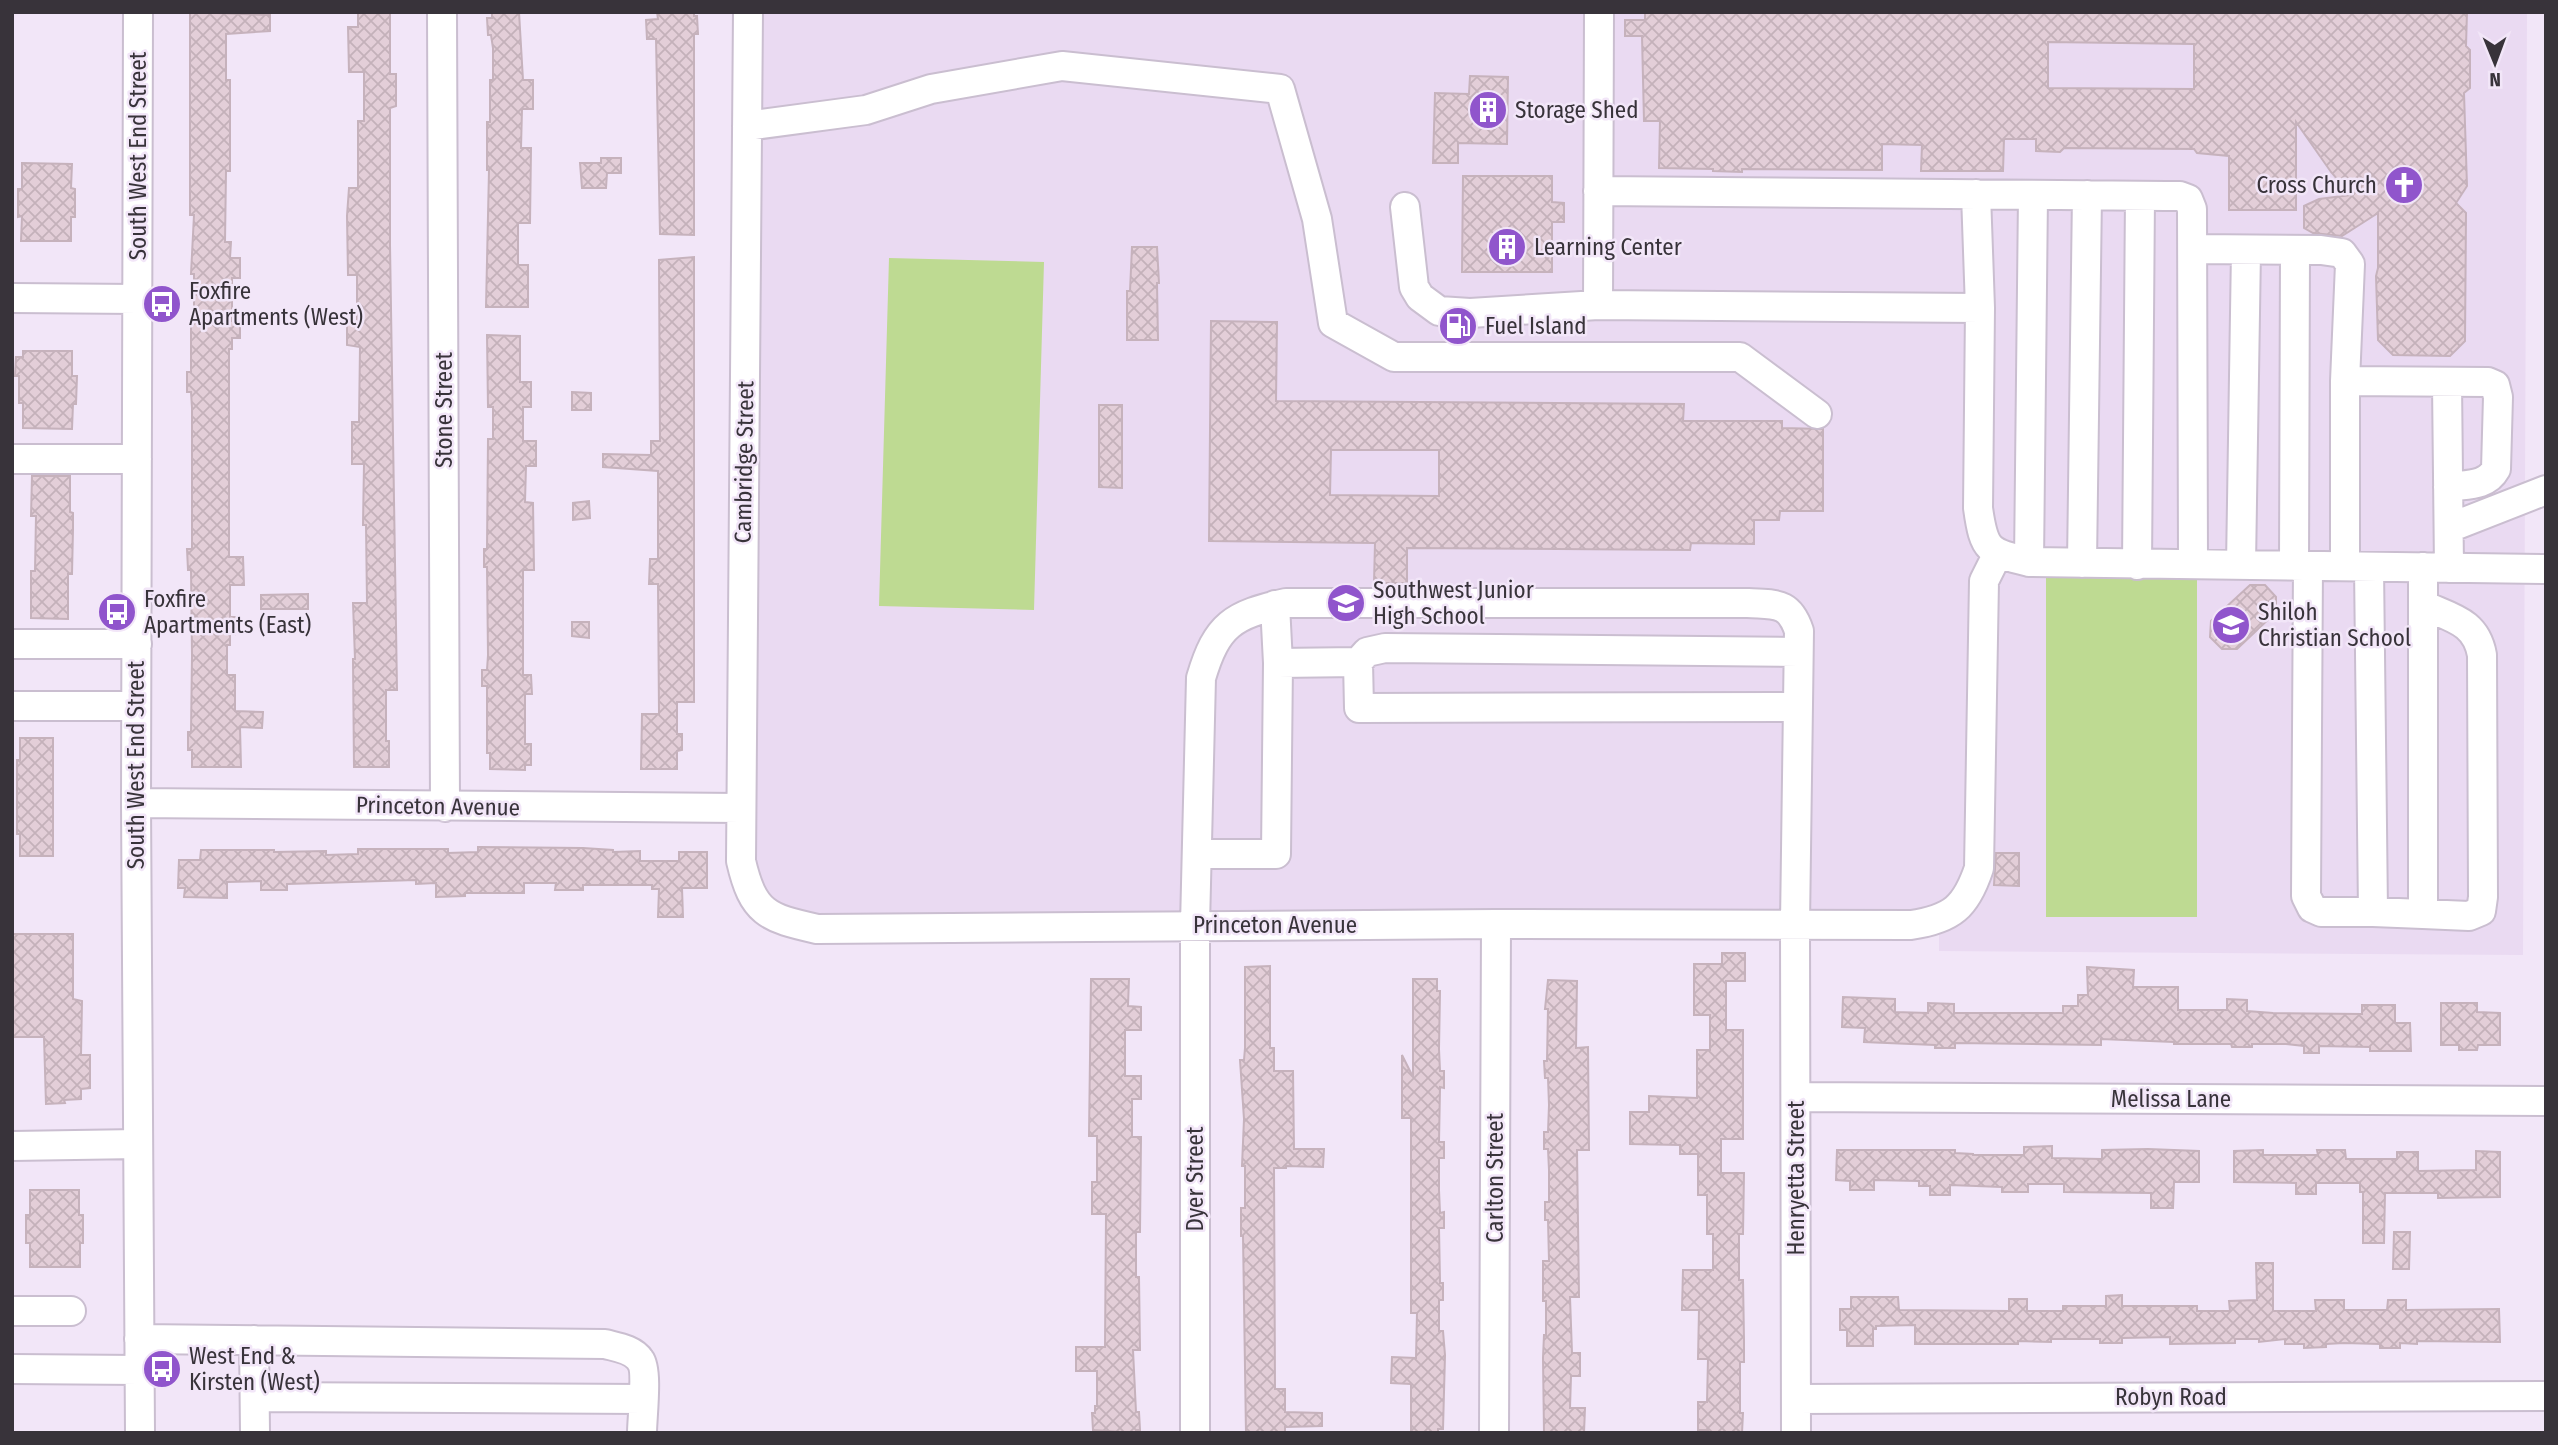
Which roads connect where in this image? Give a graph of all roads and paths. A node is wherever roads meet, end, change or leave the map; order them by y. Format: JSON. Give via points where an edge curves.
{"nodes":[{"id":1,"x":138,"y":12,"type":"edge"},
{"id":2,"x":442,"y":12,"type":"edge"},
{"id":3,"x":748,"y":12,"type":"edge"},
{"id":4,"x":1599,"y":12,"type":"edge"},
{"id":5,"x":747,"y":126,"type":"junction"},
{"id":6,"x":1598,"y":191,"type":"junction"},
{"id":7,"x":1976,"y":194,"type":"junction"},
{"id":8,"x":2034,"y":195,"type":"junction"},
{"id":9,"x":2087,"y":195,"type":"junction"},
{"id":10,"x":2140,"y":196,"type":"junction"},
{"id":11,"x":1405,"y":207,"type":"dead end"},
{"id":12,"x":2193,"y":249,"type":"junction"},
{"id":13,"x":2246,"y":250,"type":"junction"},
{"id":14,"x":2295,"y":250,"type":"junction"},
{"id":15,"x":12,"y":298,"type":"edge"},
{"id":16,"x":138,"y":299,"type":"junction"},
{"id":17,"x":1598,"y":305,"type":"junction"},
{"id":18,"x":1980,"y":308,"type":"junction"},
{"id":19,"x":2344,"y":381,"type":"junction"},
{"id":20,"x":2447,"y":383,"type":"junction"},
{"id":21,"x":1817,"y":414,"type":"dead end"},
{"id":22,"x":12,"y":459,"type":"edge"},
{"id":23,"x":137,"y":459,"type":"junction"},
{"id":24,"x":2448,"y":487,"type":"junction"},
{"id":25,"x":2546,"y":490,"type":"edge"},
{"id":26,"x":2449,"y":528,"type":"junction"},
{"id":27,"x":1997,"y":555,"type":"junction"},
{"id":28,"x":2029,"y":562,"type":"junction"},
{"id":29,"x":2082,"y":563,"type":"junction"},
{"id":30,"x":2193,"y":564,"type":"junction"},
{"id":31,"x":2137,"y":565,"type":"junction"},
{"id":32,"x":2241,"y":565,"type":"junction"},
{"id":33,"x":2301,"y":566,"type":"junction"},
{"id":34,"x":2357,"y":566,"type":"junction"},
{"id":35,"x":2436,"y":567,"type":"junction"},
{"id":36,"x":2546,"y":569,"type":"edge"},
{"id":37,"x":2423,"y":605,"type":"junction"},
{"id":38,"x":1275,"y":606,"type":"junction"},
{"id":39,"x":12,"y":644,"type":"edge"},
{"id":40,"x":136,"y":644,"type":"junction"},
{"id":41,"x":1798,"y":652,"type":"junction"},
{"id":42,"x":1358,"y":662,"type":"junction"},
{"id":43,"x":1278,"y":663,"type":"junction"},
{"id":44,"x":12,"y":706,"type":"edge"},
{"id":45,"x":136,"y":706,"type":"junction"},
{"id":46,"x":1798,"y":708,"type":"junction"},
{"id":47,"x":136,"y":803,"type":"junction"},
{"id":48,"x":445,"y":807,"type":"junction"},
{"id":49,"x":740,"y":808,"type":"junction"},
{"id":50,"x":1196,"y":853,"type":"junction"},
{"id":51,"x":759,"y":907,"type":"joint"},
{"id":52,"x":2373,"y":912,"type":"junction"},
{"id":53,"x":2423,"y":914,"type":"junction"},
{"id":54,"x":1496,"y":923,"type":"junction"},
{"id":55,"x":1795,"y":924,"type":"junction"},
{"id":56,"x":1195,"y":925,"type":"junction"},
{"id":57,"x":1796,"y":1097,"type":"junction"},
{"id":58,"x":2546,"y":1101,"type":"edge"},
{"id":59,"x":138,"y":1144,"type":"junction"},
{"id":60,"x":12,"y":1146,"type":"edge"},
{"id":61,"x":12,"y":1311,"type":"edge"},
{"id":62,"x":71,"y":1311,"type":"dead end"},
{"id":63,"x":139,"y":1339,"type":"junction"},
{"id":64,"x":254,"y":1340,"type":"junction"},
{"id":65,"x":12,"y":1369,"type":"edge"},
{"id":66,"x":139,"y":1370,"type":"junction"},
{"id":67,"x":2546,"y":1396,"type":"edge"},
{"id":68,"x":254,"y":1397,"type":"junction"},
{"id":69,"x":643,"y":1399,"type":"junction"},
{"id":70,"x":1796,"y":1399,"type":"junction"},
{"id":71,"x":140,"y":1433,"type":"edge"},
{"id":72,"x":255,"y":1433,"type":"edge"},
{"id":73,"x":642,"y":1433,"type":"edge"},
{"id":74,"x":1195,"y":1433,"type":"edge"},
{"id":75,"x":1494,"y":1433,"type":"edge"},
{"id":76,"x":1796,"y":1433,"type":"edge"}],
"edges":[{"from":1,"to":16,"type":"street","name":"South West End Street"},
{"from":2,"to":48,"type":"street","name":"Stone Street"},
{"from":3,"to":5,"type":"street","name":"Cambridge Street"},
{"from":4,"to":6,"type":"street"},
{"from":5,"to":21,"type":"street","via":[[866,110],[931,89],[1062,66],[1280,89],[1317,219],[1334,323],[1394,357],[1740,357]]},
{"from":5,"to":49,"type":"street","name":"Cambridge Street"},
{"from":6,"to":7,"type":"street"},
{"from":6,"to":17,"type":"street"},
{"from":7,"to":8,"type":"street"},
{"from":7,"to":18,"type":"street"},
{"from":8,"to":9,"type":"street"},
{"from":8,"to":28,"type":"street"},
{"from":9,"to":10,"type":"street"},
{"from":9,"to":29,"type":"street"},
{"from":10,"to":12,"type":"street","via":[[2188,200]]},
{"from":10,"to":31,"type":"street"},
{"from":11,"to":17,"type":"street","via":[[1415,288],[1420,298],[1439,311]]},
{"from":12,"to":13,"type":"street"},
{"from":12,"to":30,"type":"street"},
{"from":13,"to":14,"type":"street"},
{"from":13,"to":32,"type":"street"},
{"from":14,"to":19,"type":"street","via":[[2342,254],[2350,264]]},
{"from":14,"to":33,"type":"street"},
{"from":15,"to":16,"type":"street"},
{"from":16,"to":23,"type":"street","name":"South West End Street"},
{"from":17,"to":18,"type":"street"},
{"from":18,"to":27,"type":"street","via":[[1978,508],[1982,536]]},
{"from":19,"to":20,"type":"street"},
{"from":19,"to":34,"type":"street"},
{"from":20,"to":24,"type":"street"},
{"from":20,"to":24,"type":"street","via":[[2488,382],[2495,385],[2498,397],[2496,469],[2482,483]]},
{"from":22,"to":23,"type":"street"},
{"from":23,"to":40,"type":"street","name":"South West End Street"},
{"from":24,"to":26,"type":"street"},
{"from":25,"to":26,"type":"street"},
{"from":26,"to":35,"type":"street"},
{"from":27,"to":28,"type":"street"},
{"from":27,"to":55,"type":"street","name":"Princeton Avenue","via":[[1984,581],[1979,868],[1972,891],[1958,908],[1936,921]]},
{"from":28,"to":29,"type":"street"},
{"from":29,"to":31,"type":"street"},
{"from":30,"to":31,"type":"street"},
{"from":30,"to":32,"type":"street"},
{"from":32,"to":33,"type":"street"},
{"from":33,"to":34,"type":"street"},
{"from":33,"to":52,"type":"street","via":[[2306,896],[2312,908],[2321,912]]},
{"from":34,"to":35,"type":"street"},
{"from":34,"to":52,"type":"street"},
{"from":35,"to":36,"type":"street"},
{"from":35,"to":37,"type":"street"},
{"from":37,"to":53,"type":"street"},
{"from":37,"to":53,"type":"street","via":[[2470,627],[2480,640],[2483,897],[2481,911],[2469,916]]},
{"from":38,"to":41,"type":"street","name":"Henryetta Street","via":[[1748,603],[1782,606],[1794,617]]},
{"from":38,"to":43,"type":"street"},
{"from":38,"to":50,"type":"street","name":"Dyer Street","via":[[1251,611],[1224,628],[1209,651],[1201,678]]},
{"from":39,"to":40,"type":"street"},
{"from":40,"to":45,"type":"street","name":"South West End Street"},
{"from":41,"to":42,"type":"street","via":[[1385,648],[1367,652]]},
{"from":41,"to":46,"type":"street","name":"Henryetta Street"},
{"from":42,"to":43,"type":"street"},
{"from":42,"to":46,"type":"street","via":[[1359,708]]},
{"from":43,"to":50,"type":"street","via":[[1276,854]]},
{"from":44,"to":45,"type":"street"},
{"from":45,"to":47,"type":"street","name":"South West End Street"},
{"from":46,"to":55,"type":"street","name":"Henryetta Street"},
{"from":47,"to":48,"type":"street","name":"Princeton Avenue"},
{"from":47,"to":59,"type":"street","name":"South West End Street"},
{"from":48,"to":49,"type":"street","name":"Princeton Avenue"},
{"from":49,"to":51,"type":"street","name":"Cambridge Street","via":[[741,861],[747,888]]},
{"from":50,"to":56,"type":"street","name":"Dyer Street"},
{"from":51,"to":56,"type":"street","name":"Princeton Avenue","via":[[783,922],[817,929]]},
{"from":52,"to":53,"type":"street"},
{"from":54,"to":55,"type":"street","name":"Princeton Avenue"},
{"from":54,"to":56,"type":"street","name":"Princeton Avenue"},
{"from":54,"to":75,"type":"street","name":"Carlton Street"},
{"from":55,"to":57,"type":"street","name":"Henryetta Street"},
{"from":56,"to":74,"type":"street","name":"Dyer Street"},
{"from":57,"to":58,"type":"street","name":"Melissa Lane"},
{"from":57,"to":70,"type":"street","name":"Henryetta Street"},
{"from":59,"to":60,"type":"street"},
{"from":59,"to":63,"type":"street","name":"South West End Street"},
{"from":61,"to":62,"type":"street"},
{"from":63,"to":64,"type":"street"},
{"from":63,"to":66,"type":"street","name":"South West End Street"},
{"from":64,"to":68,"type":"street"},
{"from":64,"to":69,"type":"street","via":[[605,1344],[641,1360]]},
{"from":65,"to":66,"type":"street"},
{"from":66,"to":71,"type":"street","name":"South West End Street"},
{"from":67,"to":70,"type":"street","name":"Robyn Road"},
{"from":68,"to":69,"type":"street"},
{"from":68,"to":72,"type":"street"},
{"from":69,"to":73,"type":"street"},
{"from":70,"to":76,"type":"street","name":"Henryetta Street"}]}
